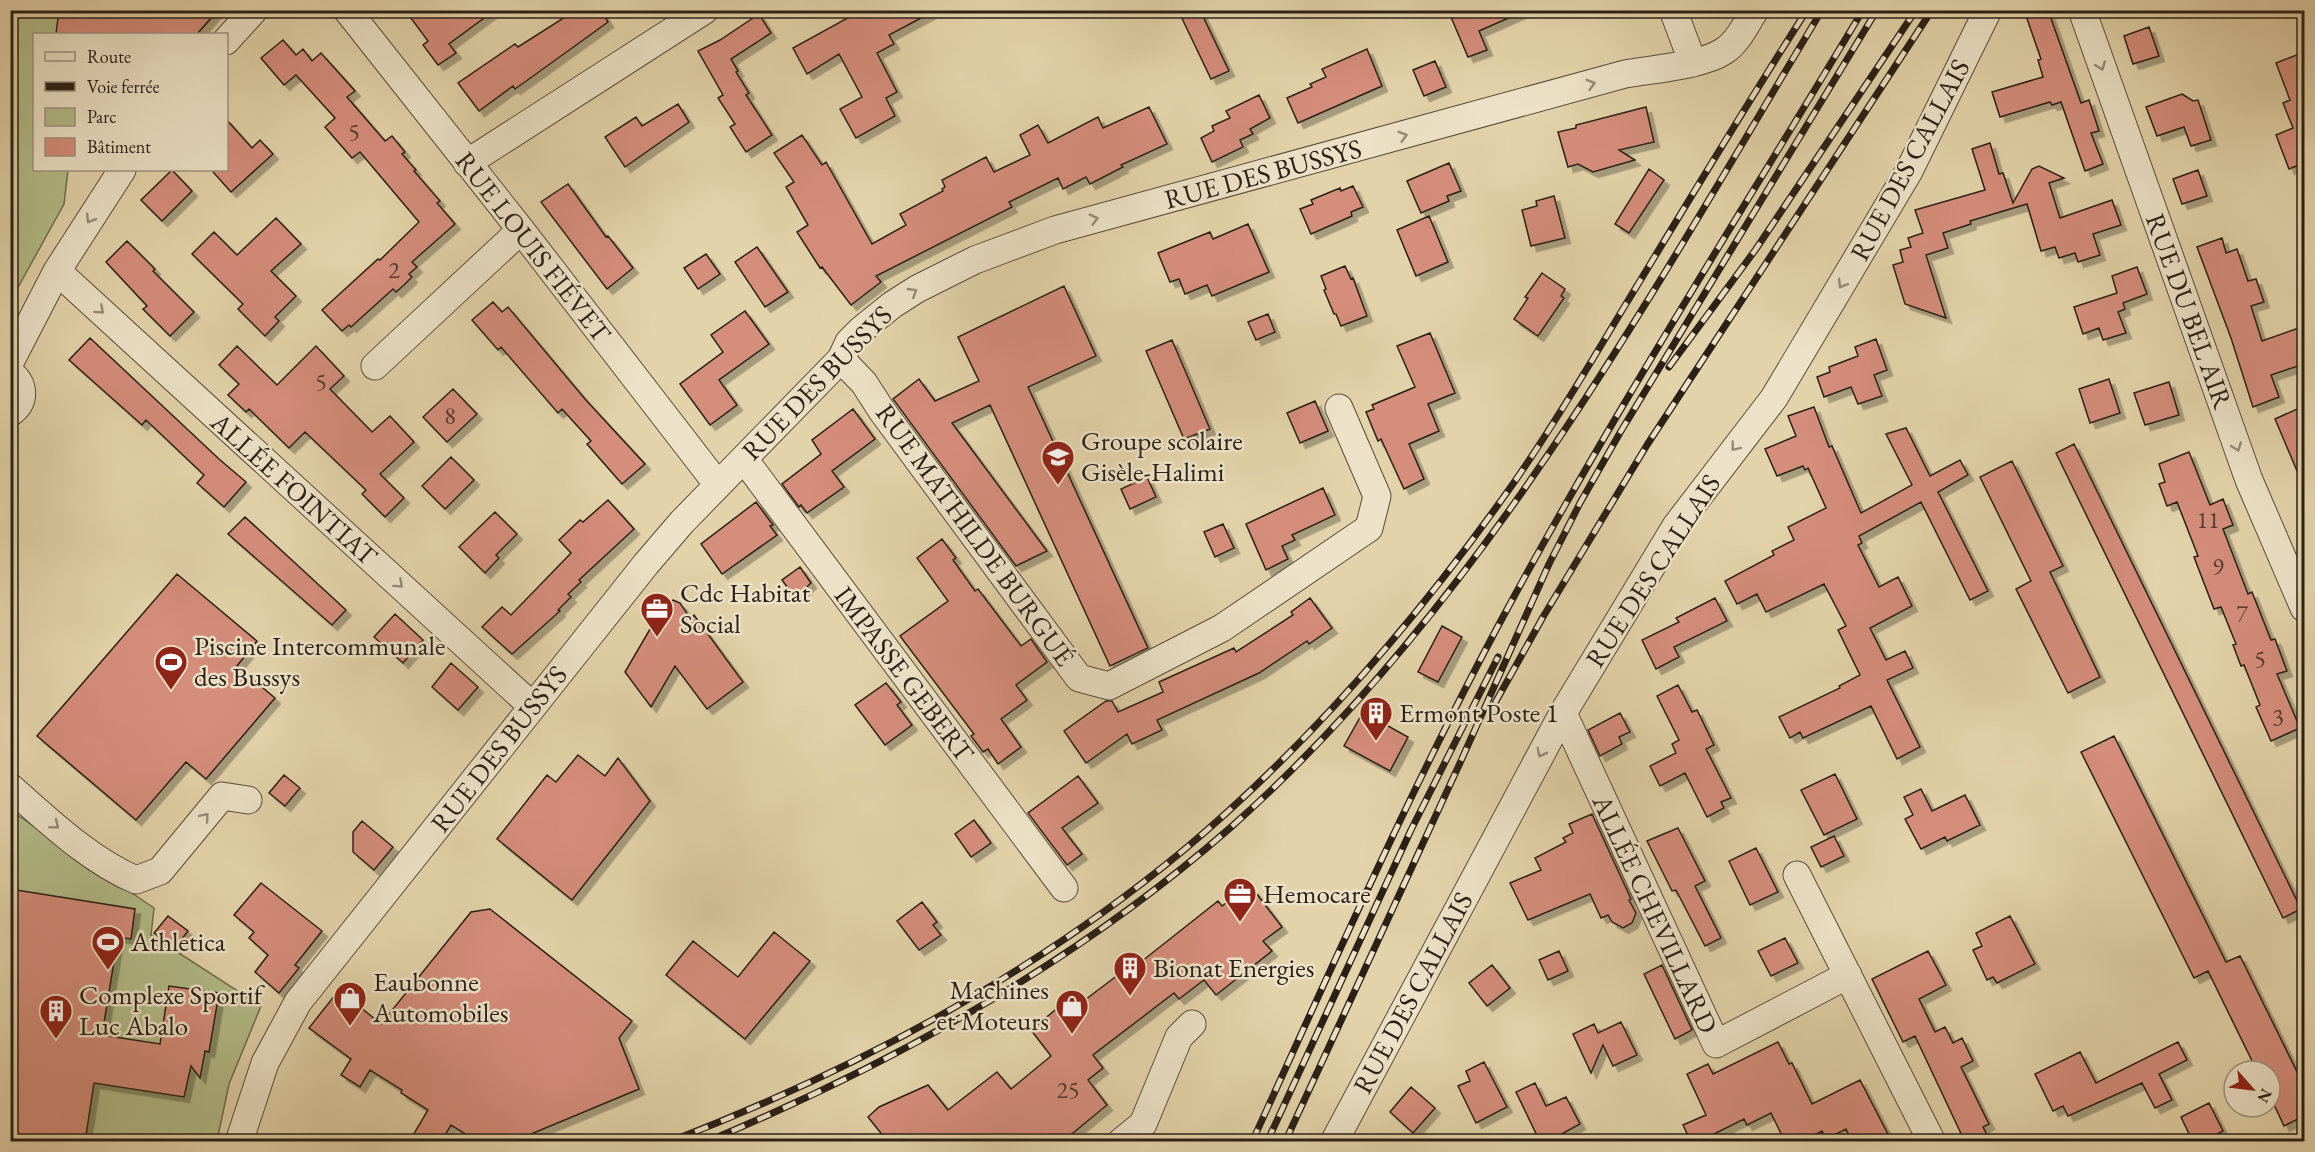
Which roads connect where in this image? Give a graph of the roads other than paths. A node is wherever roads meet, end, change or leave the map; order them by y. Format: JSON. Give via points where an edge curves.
{"nodes":[{"id":1,"x":254,"y":10,"type":"edge"},
{"id":2,"x":347,"y":10,"type":"edge"},
{"id":3,"x":705,"y":10,"type":"edge"},
{"id":4,"x":1672,"y":10,"type":"edge"},
{"id":5,"x":1755,"y":10,"type":"edge"},
{"id":6,"x":1988,"y":10,"type":"edge"},
{"id":7,"x":2082,"y":10,"type":"edge"},
{"id":8,"x":228,"y":39,"type":"edge"},
{"id":9,"x":1693,"y":63,"type":"junction"},
{"id":10,"x":466,"y":163,"type":"junction"},
{"id":11,"x":121,"y":171,"type":"edge"},
{"id":12,"x":520,"y":230,"type":"junction"},
{"id":13,"x":57,"y":271,"type":"junction"},
{"id":14,"x":841,"y":359,"type":"junction"},
{"id":15,"x":10,"y":362,"type":"edge"},
{"id":16,"x":375,"y":366,"type":"dead end"},
{"id":17,"x":10,"y":373,"type":"edge"},
{"id":18,"x":1339,"y":408,"type":"dead end"},
{"id":19,"x":10,"y":413,"type":"edge"},
{"id":20,"x":744,"y":459,"type":"junction"},
{"id":21,"x":718,"y":485,"type":"junction"},
{"id":22,"x":2304,"y":608,"type":"edge"},
{"id":23,"x":532,"y":706,"type":"junction"},
{"id":24,"x":1563,"y":713,"type":"junction"},
{"id":25,"x":10,"y":787,"type":"edge"},
{"id":26,"x":248,"y":800,"type":"dead end"},
{"id":27,"x":1797,"y":875,"type":"dead end"},
{"id":28,"x":1064,"y":888,"type":"dead end"},
{"id":29,"x":1848,"y":975,"type":"junction"},
{"id":30,"x":1192,"y":1024,"type":"dead end"},
{"id":31,"x":239,"y":1142,"type":"edge"},
{"id":32,"x":1121,"y":1142,"type":"edge"},
{"id":33,"x":1334,"y":1142,"type":"edge"},
{"id":34,"x":1932,"y":1142,"type":"edge"}],
"edges":[{"from":1,"to":8,"type":"street"},
{"from":2,"to":10,"type":"street","name":"RUE LOUIS FIÉVET"},
{"from":3,"to":10,"type":"street"},
{"from":4,"to":9,"type":"street"},
{"from":5,"to":9,"type":"street","name":"RUE DES BUSSYS","via":[[1724,51]]},
{"from":6,"to":24,"type":"street","name":"RUE DES CALLAIS","one_way":true,"via":[[1909,171],[1780,388],[1676,526]]},
{"from":7,"to":22,"type":"street","name":"RUE DU BEL AIR","one_way":true,"via":[[2249,480]]},
{"from":14,"to":9,"type":"street","name":"RUE DES BUSSYS","one_way":true,"via":[[849,342],[892,304],[975,260],[1055,230],[1625,74]]},
{"from":10,"to":12,"type":"street","name":"RUE LOUIS FIÉVET"},
{"from":11,"to":13,"type":"street","one_way":true},
{"from":12,"to":16,"type":"street"},
{"from":12,"to":21,"type":"street","name":"RUE LOUIS FIÉVET"},
{"from":13,"to":15,"type":"street"},
{"from":13,"to":23,"type":"street","name":"ALLÉE FOINTIAT","one_way":true},
{"from":14,"to":18,"type":"street","name":"RUE MATHILDE BURGUÉ","via":[[864,383],[1079,678],[1108,686],[1222,628],[1369,528],[1377,495]]},
{"from":14,"to":20,"type":"street","name":"RUE DES BUSSYS"},
{"from":17,"to":19,"type":"street","via":[[19,381],[22,397]]},
{"from":20,"to":21,"type":"street","name":"RUE DES BUSSYS"},
{"from":20,"to":28,"type":"street","name":"IMPASSE GEBERT"},
{"from":21,"to":23,"type":"street","name":"RUE DES BUSSYS","via":[[646,564]]},
{"from":23,"to":31,"type":"street","name":"RUE DES BUSSYS","via":[[298,1002],[265,1063]]},
{"from":24,"to":29,"type":"street","name":"ALLÉE CHEVILLARD","via":[[1716,1044]]},
{"from":24,"to":33,"type":"street","name":"RUE DES CALLAIS","one_way":true},
{"from":25,"to":26,"type":"street","one_way":true,"via":[[114,871],[136,880],[160,872],[222,796]]},
{"from":27,"to":29,"type":"street"},
{"from":29,"to":34,"type":"street"},
{"from":30,"to":32,"type":"street","via":[[1179,1037],[1143,1125]]}]}
